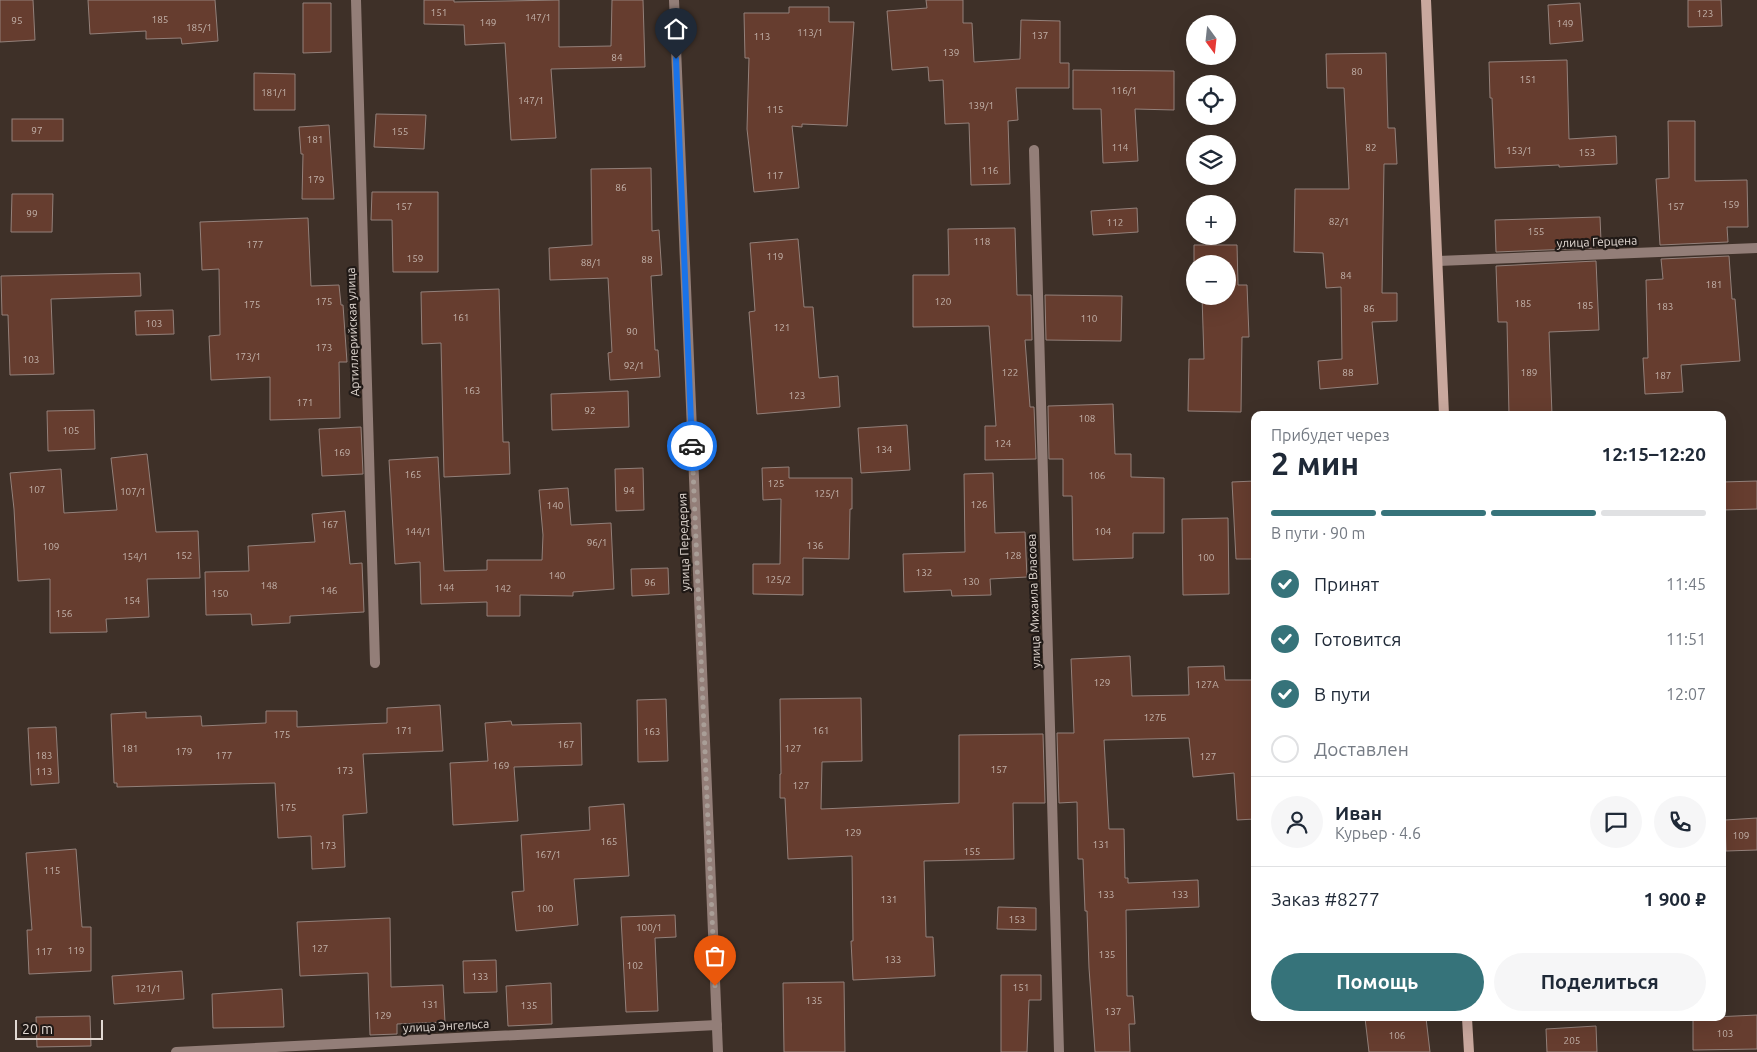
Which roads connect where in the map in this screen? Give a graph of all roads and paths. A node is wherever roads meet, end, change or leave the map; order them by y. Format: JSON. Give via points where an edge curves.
{"nodes":[{"id":1,"x":356,"y":0,"type":"edge"},
{"id":2,"x":674,"y":0,"type":"edge"},
{"id":3,"x":1426,"y":0,"type":"edge"},
{"id":4,"x":1034,"y":150,"type":"dead end"},
{"id":5,"x":1757,"y":248,"type":"edge"},
{"id":6,"x":1438,"y":261,"type":"junction"},
{"id":7,"x":1444,"y":411,"type":"edge"},
{"id":8,"x":375,"y":663,"type":"dead end"},
{"id":9,"x":1468,"y":1021,"type":"edge"},
{"id":10,"x":717,"y":1025,"type":"junction"},
{"id":11,"x":176,"y":1052,"type":"edge"},
{"id":12,"x":718,"y":1052,"type":"edge"},
{"id":13,"x":1060,"y":1052,"type":"edge"},
{"id":14,"x":1469,"y":1052,"type":"edge"}],
"edges":[{"from":1,"to":8,"type":"street","name":"Артиллерийская улица"},
{"from":2,"to":10,"type":"street","name":"улица Передерия"},
{"from":3,"to":6,"type":"street"},
{"from":4,"to":13,"type":"street","name":"улица Михаила Власова"},
{"from":5,"to":6,"type":"street","name":"улица Герцена"},
{"from":6,"to":7,"type":"street"},
{"from":9,"to":14,"type":"street"},
{"from":10,"to":11,"type":"street","name":"улица Энгельса"},
{"from":10,"to":12,"type":"street","name":"улица Передерия"}]}
